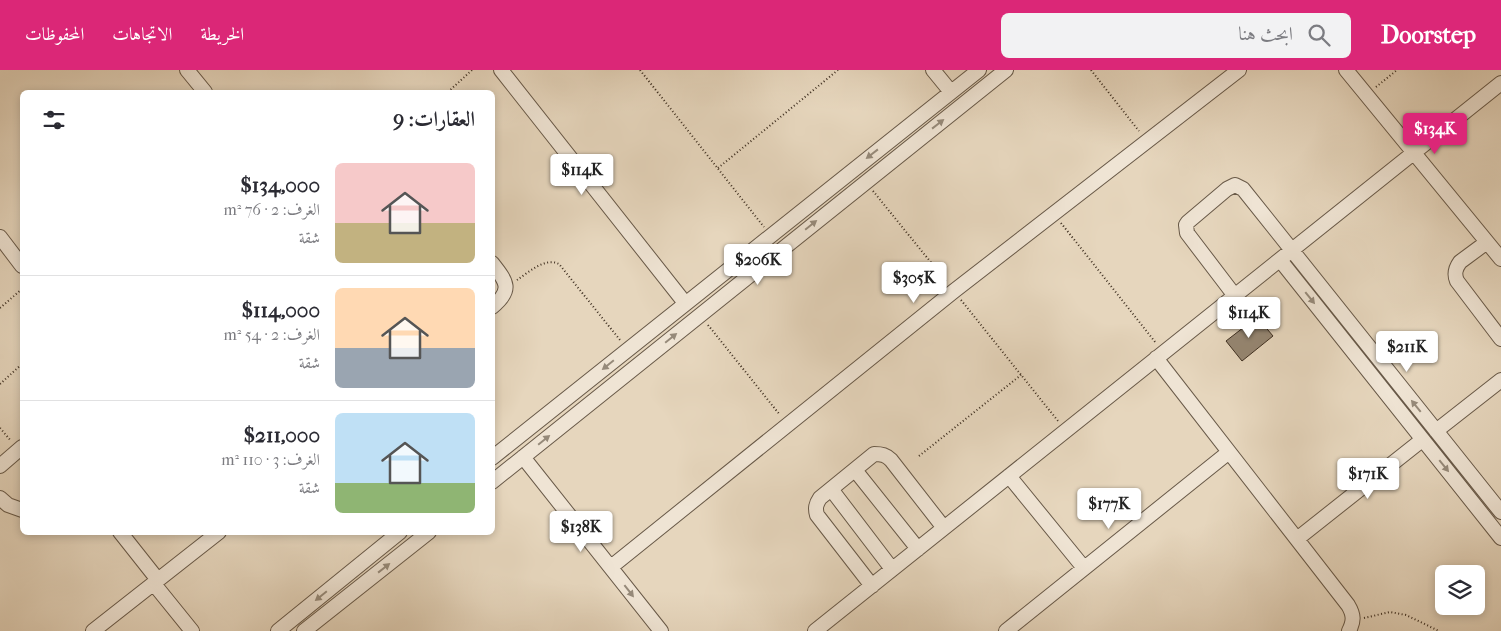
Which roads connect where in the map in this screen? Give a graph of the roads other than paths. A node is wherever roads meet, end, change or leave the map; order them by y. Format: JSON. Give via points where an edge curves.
{"nodes":[{"id":1,"x":187,"y":70,"type":"edge"},
{"id":2,"x":501,"y":70,"type":"edge"},
{"id":3,"x":933,"y":70,"type":"edge"},
{"id":4,"x":979,"y":70,"type":"edge"},
{"id":5,"x":1239,"y":70,"type":"edge"},
{"id":6,"x":1346,"y":70,"type":"edge"},
{"id":7,"x":1000,"y":72,"type":"edge"},
{"id":8,"x":1501,"y":83,"type":"edge"},
{"id":9,"x":203,"y":90,"type":"edge"},
{"id":10,"x":952,"y":92,"type":"junction"},
{"id":11,"x":911,"y":124,"type":"junction"},
{"id":12,"x":921,"y":138,"type":"junction"},
{"id":13,"x":1414,"y":153,"type":"junction"},
{"id":14,"x":0,"y":237,"type":"edge"},
{"id":15,"x":1487,"y":242,"type":"junction"},
{"id":16,"x":1291,"y":251,"type":"junction"},
{"id":17,"x":1280,"y":260,"type":"junction"},
{"id":18,"x":1501,"y":260,"type":"edge"},
{"id":19,"x":738,"y":261,"type":"junction"},
{"id":20,"x":20,"y":263,"type":"edge"},
{"id":21,"x":495,"y":267,"type":"edge"},
{"id":22,"x":749,"y":275,"type":"junction"},
{"id":23,"x":1235,"y":296,"type":"junction"},
{"id":24,"x":684,"y":303,"type":"junction"},
{"id":25,"x":495,"y":304,"type":"edge"},
{"id":26,"x":643,"y":336,"type":"junction"},
{"id":27,"x":1501,"y":339,"type":"edge"},
{"id":28,"x":655,"y":351,"type":"junction"},
{"id":29,"x":1160,"y":356,"type":"junction"},
{"id":30,"x":1501,"y":380,"type":"edge"},
{"id":31,"x":560,"y":404,"type":"junction"},
{"id":32,"x":571,"y":418,"type":"junction"},
{"id":33,"x":1436,"y":431,"type":"junction"},
{"id":34,"x":1422,"y":440,"type":"junction"},
{"id":35,"x":20,"y":450,"type":"edge"},
{"id":36,"x":1229,"y":452,"type":"junction"},
{"id":37,"x":495,"y":454,"type":"edge"},
{"id":38,"x":523,"y":457,"type":"junction"},
{"id":39,"x":0,"y":466,"type":"edge"},
{"id":40,"x":855,"y":470,"type":"junction"},
{"id":41,"x":1009,"y":476,"type":"junction"},
{"id":42,"x":495,"y":480,"type":"edge"},
{"id":43,"x":831,"y":489,"type":"junction"},
{"id":44,"x":0,"y":498,"type":"edge"},
{"id":45,"x":20,"y":509,"type":"edge"},
{"id":46,"x":1501,"y":512,"type":"edge"},
{"id":47,"x":944,"y":528,"type":"junction"},
{"id":48,"x":121,"y":535,"type":"edge"},
{"id":49,"x":215,"y":535,"type":"edge"},
{"id":50,"x":396,"y":535,"type":"edge"},
{"id":51,"x":424,"y":535,"type":"edge"},
{"id":52,"x":1501,"y":538,"type":"edge"},
{"id":53,"x":1297,"y":539,"type":"junction"},
{"id":54,"x":918,"y":549,"type":"junction"},
{"id":55,"x":611,"y":567,"type":"junction"},
{"id":56,"x":1084,"y":568,"type":"junction"},
{"id":57,"x":892,"y":569,"type":"junction"},
{"id":58,"x":347,"y":575,"type":"junction"},
{"id":59,"x":156,"y":582,"type":"junction"},
{"id":60,"x":872,"y":586,"type":"junction"},
{"id":61,"x":358,"y":589,"type":"junction"},
{"id":62,"x":1351,"y":626,"type":"edge"},
{"id":63,"x":93,"y":631,"type":"edge"},
{"id":64,"x":192,"y":631,"type":"edge"},
{"id":65,"x":278,"y":631,"type":"edge"},
{"id":66,"x":304,"y":631,"type":"edge"},
{"id":67,"x":660,"y":631,"type":"edge"},
{"id":68,"x":815,"y":631,"type":"edge"},
{"id":69,"x":1006,"y":631,"type":"edge"}],
"edges":[{"from":1,"to":9,"type":"street"},
{"from":2,"to":24,"type":"street"},
{"from":3,"to":10,"type":"street"},
{"from":4,"to":10,"type":"street"},
{"from":5,"to":55,"type":"street","via":[[954,291]]},
{"from":6,"to":13,"type":"street"},
{"from":12,"to":7,"type":"street","one_way":true},
{"from":8,"to":13,"type":"street"},
{"from":10,"to":11,"type":"street"},
{"from":11,"to":12,"type":"street"},
{"from":11,"to":19,"type":"street","one_way":true},
{"from":22,"to":12,"type":"street","one_way":true},
{"from":13,"to":15,"type":"street"},
{"from":13,"to":16,"type":"street"},
{"from":14,"to":20,"type":"street"},
{"from":15,"to":18,"type":"street"},
{"from":15,"to":27,"type":"street","via":[[1460,262],[1455,276]]},
{"from":16,"to":17,"type":"street"},
{"from":16,"to":23,"type":"street","via":[[1243,189],[1235,185],[1227,188],[1188,222],[1186,229]]},
{"from":33,"to":16,"type":"street","one_way":true},
{"from":17,"to":23,"type":"street"},
{"from":17,"to":34,"type":"street","one_way":true},
{"from":19,"to":22,"type":"street"},
{"from":19,"to":24,"type":"street"},
{"from":21,"to":25,"type":"street","via":[[506,286],[504,296]]},
{"from":28,"to":22,"type":"street","one_way":true},
{"from":23,"to":29,"type":"street"},
{"from":24,"to":26,"type":"street"},
{"from":26,"to":28,"type":"street"},
{"from":26,"to":31,"type":"street","one_way":true},
{"from":28,"to":32,"type":"street"},
{"from":29,"to":36,"type":"street"},
{"from":29,"to":41,"type":"street"},
{"from":30,"to":33,"type":"street"},
{"from":31,"to":32,"type":"street"},
{"from":31,"to":37,"type":"street"},
{"from":38,"to":32,"type":"street","one_way":true},
{"from":33,"to":46,"type":"street"},
{"from":34,"to":52,"type":"street","one_way":true},
{"from":34,"to":53,"type":"street"},
{"from":35,"to":39,"type":"street"},
{"from":36,"to":53,"type":"street"},
{"from":36,"to":56,"type":"street"},
{"from":38,"to":42,"type":"street"},
{"from":38,"to":55,"type":"street"},
{"from":40,"to":43,"type":"street"},
{"from":40,"to":47,"type":"street","via":[[874,454],[887,456]]},
{"from":40,"to":54,"type":"street"},
{"from":41,"to":47,"type":"street"},
{"from":41,"to":56,"type":"street"},
{"from":43,"to":57,"type":"street"},
{"from":43,"to":60,"type":"street","via":[[816,503],[817,514]]},
{"from":44,"to":45,"type":"street","via":[[8,506]]},
{"from":47,"to":54,"type":"street"},
{"from":48,"to":59,"type":"street"},
{"from":49,"to":59,"type":"street"},
{"from":50,"to":58,"type":"street"},
{"from":61,"to":51,"type":"street","one_way":true},
{"from":53,"to":62,"type":"street","via":[[1353,613]]},
{"from":54,"to":57,"type":"street"},
{"from":55,"to":67,"type":"street","one_way":true},
{"from":56,"to":69,"type":"street"},
{"from":57,"to":60,"type":"street"},
{"from":58,"to":61,"type":"street"},
{"from":58,"to":65,"type":"street","one_way":true},
{"from":59,"to":63,"type":"street"},
{"from":59,"to":64,"type":"street"},
{"from":60,"to":68,"type":"street"},
{"from":61,"to":66,"type":"street"}]}
